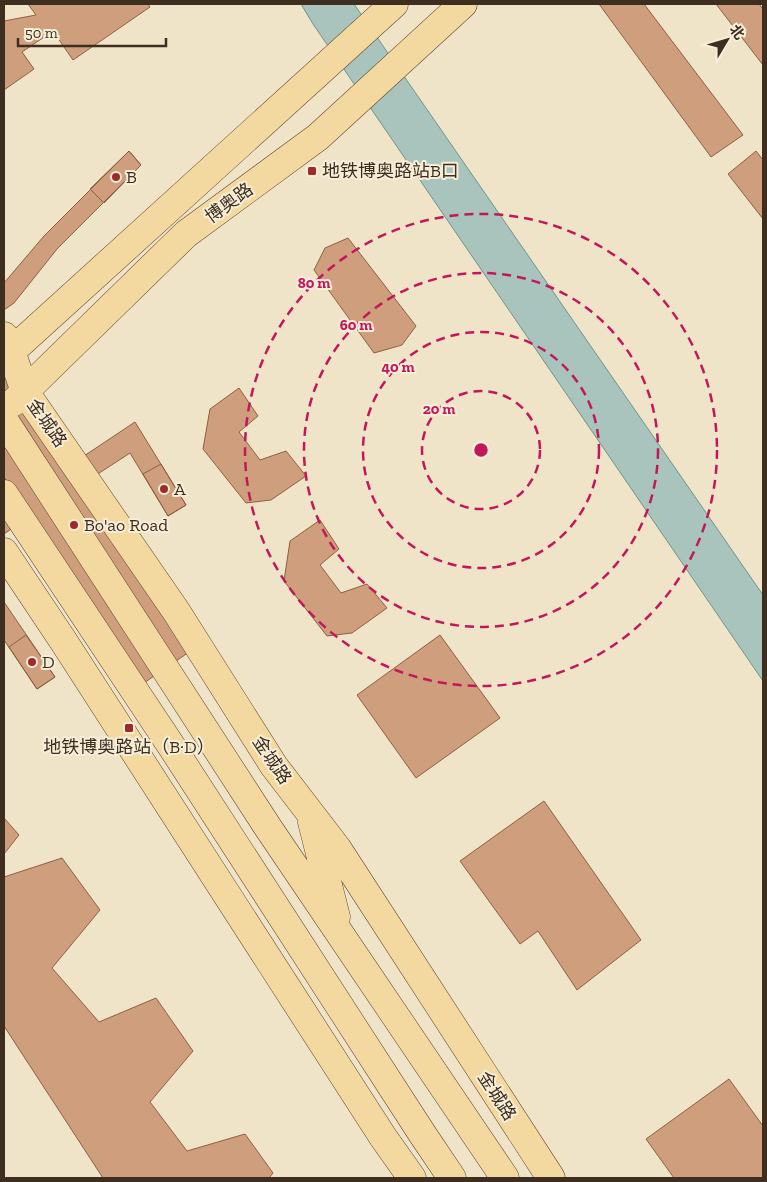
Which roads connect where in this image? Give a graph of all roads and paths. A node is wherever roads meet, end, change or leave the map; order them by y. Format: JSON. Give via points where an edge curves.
{"nodes":[{"id":1,"x":394,"y":4,"type":"edge"},
{"id":2,"x":463,"y":4,"type":"edge"},
{"id":3,"x":6,"y":348,"type":"edge"},
{"id":4,"x":25,"y":392,"type":"junction"},
{"id":5,"x":4,"y":412,"type":"edge"},
{"id":6,"x":4,"y":420,"type":"edge"},
{"id":7,"x":4,"y":494,"type":"edge"},
{"id":8,"x":4,"y":552,"type":"edge"},
{"id":9,"x":309,"y":812,"type":"junction"},
{"id":10,"x":340,"y":935,"type":"junction"},
{"id":11,"x":328,"y":989,"type":"junction"},
{"id":12,"x":383,"y":1137,"type":"junction"},
{"id":13,"x":412,"y":1178,"type":"edge"},
{"id":14,"x":452,"y":1178,"type":"edge"},
{"id":15,"x":505,"y":1178,"type":"edge"},
{"id":16,"x":550,"y":1178,"type":"edge"}],
"edges":[{"from":1,"to":3,"type":"main road","name":"博奥路"},
{"from":2,"to":4,"type":"main road","name":"博奥路","via":[[318,137],[186,234]]},
{"from":3,"to":4,"type":"main road","name":"金城路"},
{"from":4,"to":5,"type":"main road","name":"博奥路"},
{"from":4,"to":9,"type":"main road","name":"金城路","via":[[176,611],[274,766]]},
{"from":6,"to":10,"type":"main road","name":"金城路"},
{"from":7,"to":11,"type":"main road","via":[[172,746]]},
{"from":8,"to":12,"type":"main road"},
{"from":9,"to":10,"type":"main road"},
{"from":9,"to":16,"type":"main road","name":"金城路","via":[[337,848]]},
{"from":10,"to":15,"type":"main road","name":"金城路"},
{"from":11,"to":12,"type":"main road"},
{"from":11,"to":14,"type":"main road"},
{"from":12,"to":13,"type":"main road"}]}
